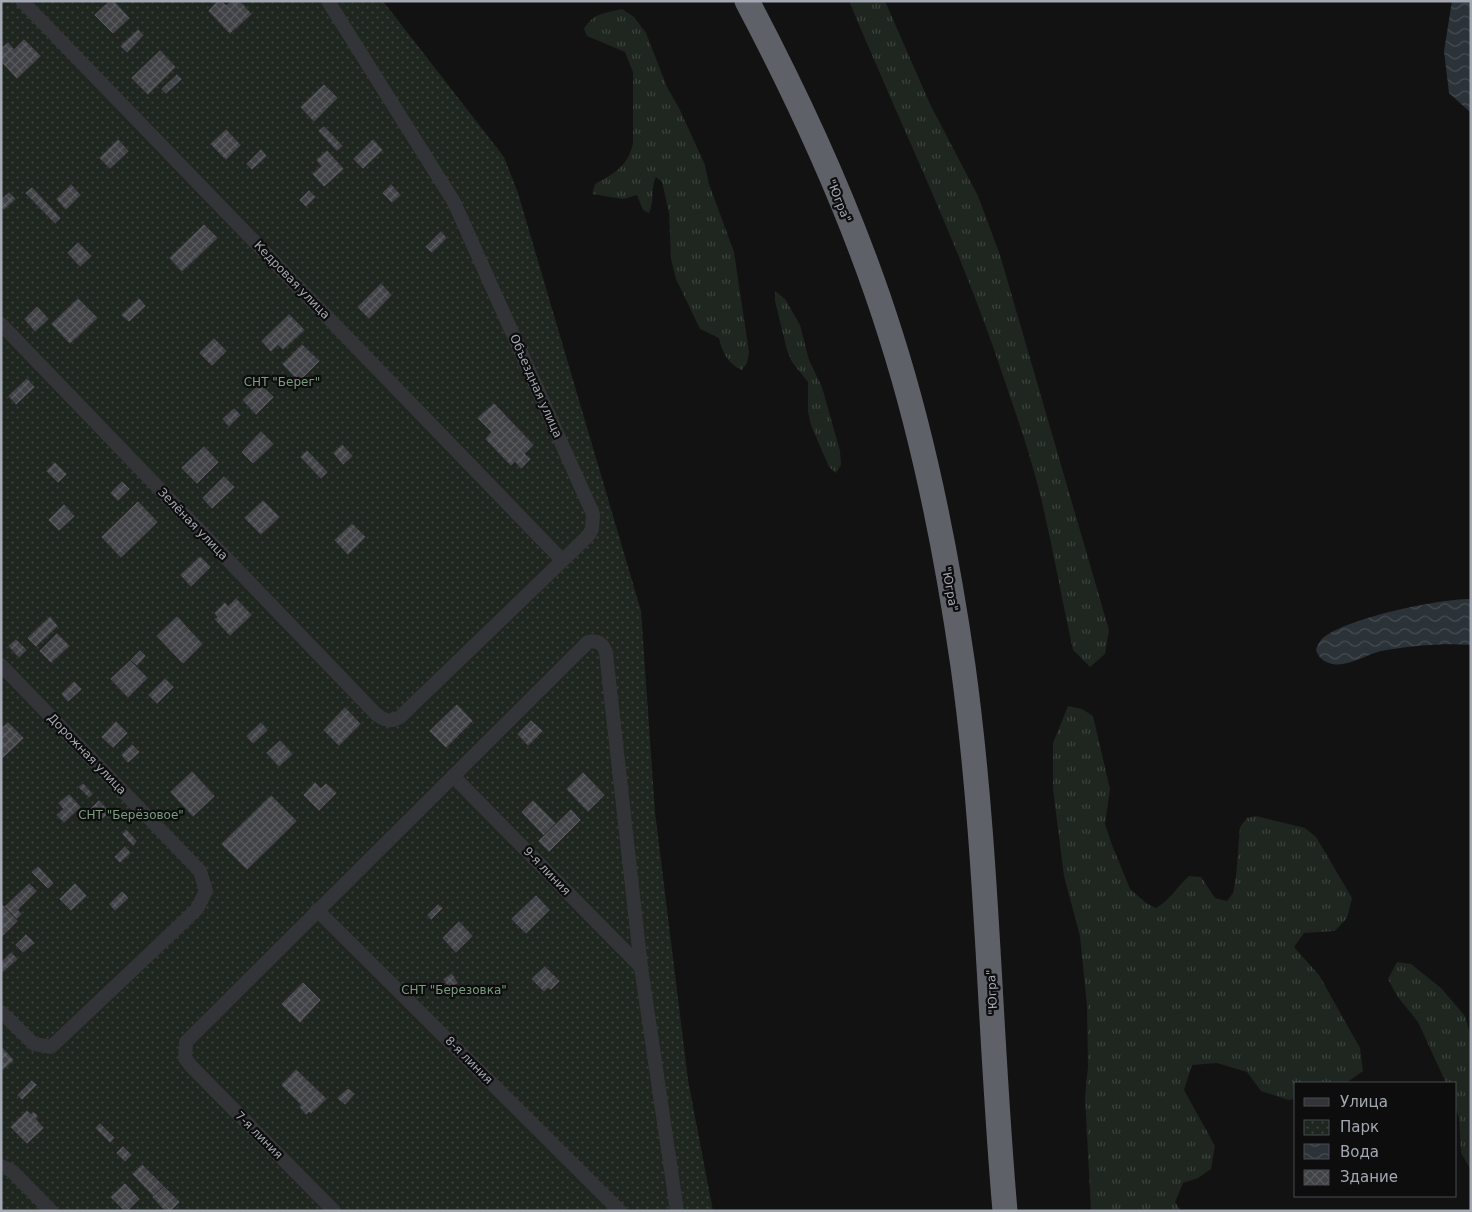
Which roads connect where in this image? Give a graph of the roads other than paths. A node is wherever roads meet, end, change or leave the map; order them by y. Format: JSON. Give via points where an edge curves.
{"nodes":[{"id":1,"x":22,"y":1,"type":"edge"},
{"id":2,"x":328,"y":1,"type":"edge"},
{"id":3,"x":747,"y":1,"type":"edge"},
{"id":4,"x":1,"y":324,"type":"edge"},
{"id":5,"x":562,"y":560,"type":"junction"},
{"id":6,"x":1,"y":665,"type":"edge"},
{"id":7,"x":387,"y":720,"type":"joint"},
{"id":8,"x":453,"y":776,"type":"junction"},
{"id":9,"x":317,"y":910,"type":"junction"},
{"id":10,"x":641,"y":967,"type":"junction"},
{"id":11,"x":1,"y":1012,"type":"edge"},
{"id":12,"x":1,"y":1166,"type":"edge"},
{"id":13,"x":51,"y":1211,"type":"edge"},
{"id":14,"x":334,"y":1211,"type":"edge"},
{"id":15,"x":620,"y":1211,"type":"edge"},
{"id":16,"x":677,"y":1211,"type":"edge"},
{"id":17,"x":1005,"y":1211,"type":"edge"}],
"edges":[{"from":1,"to":5,"type":"street","name":"Кедровая улица"},
{"from":2,"to":5,"type":"street","name":"Объездная улица","via":[[454,202],[593,514],[588,536]]},
{"from":3,"to":17,"type":"highway","name":"\"Югра\"","via":[[797,102],[865,264],[890,335],[923,455],[954,604],[971,732],[986,900]]},
{"from":4,"to":7,"type":"street","name":"Зелёная улица","via":[[369,706]]},
{"from":5,"to":7,"type":"street","name":"Объездная улица","via":[[400,717],[394,721]]},
{"from":6,"to":11,"type":"street","name":"Дорожная улица","via":[[200,871],[206,890],[203,901],[190,916],[51,1047],[43,1047],[28,1039]]},
{"from":8,"to":9,"type":"street"},
{"from":8,"to":10,"type":"street","name":"9-я линия"},
{"from":8,"to":10,"type":"street","via":[[588,642],[599,642],[604,646]]},
{"from":9,"to":14,"type":"street","name":"7-я линия","via":[[189,1037],[184,1049],[190,1066]]},
{"from":9,"to":15,"type":"street","name":"8-я линия"},
{"from":10,"to":16,"type":"street"},
{"from":12,"to":13,"type":"street","via":[[12,1171]]}]}
